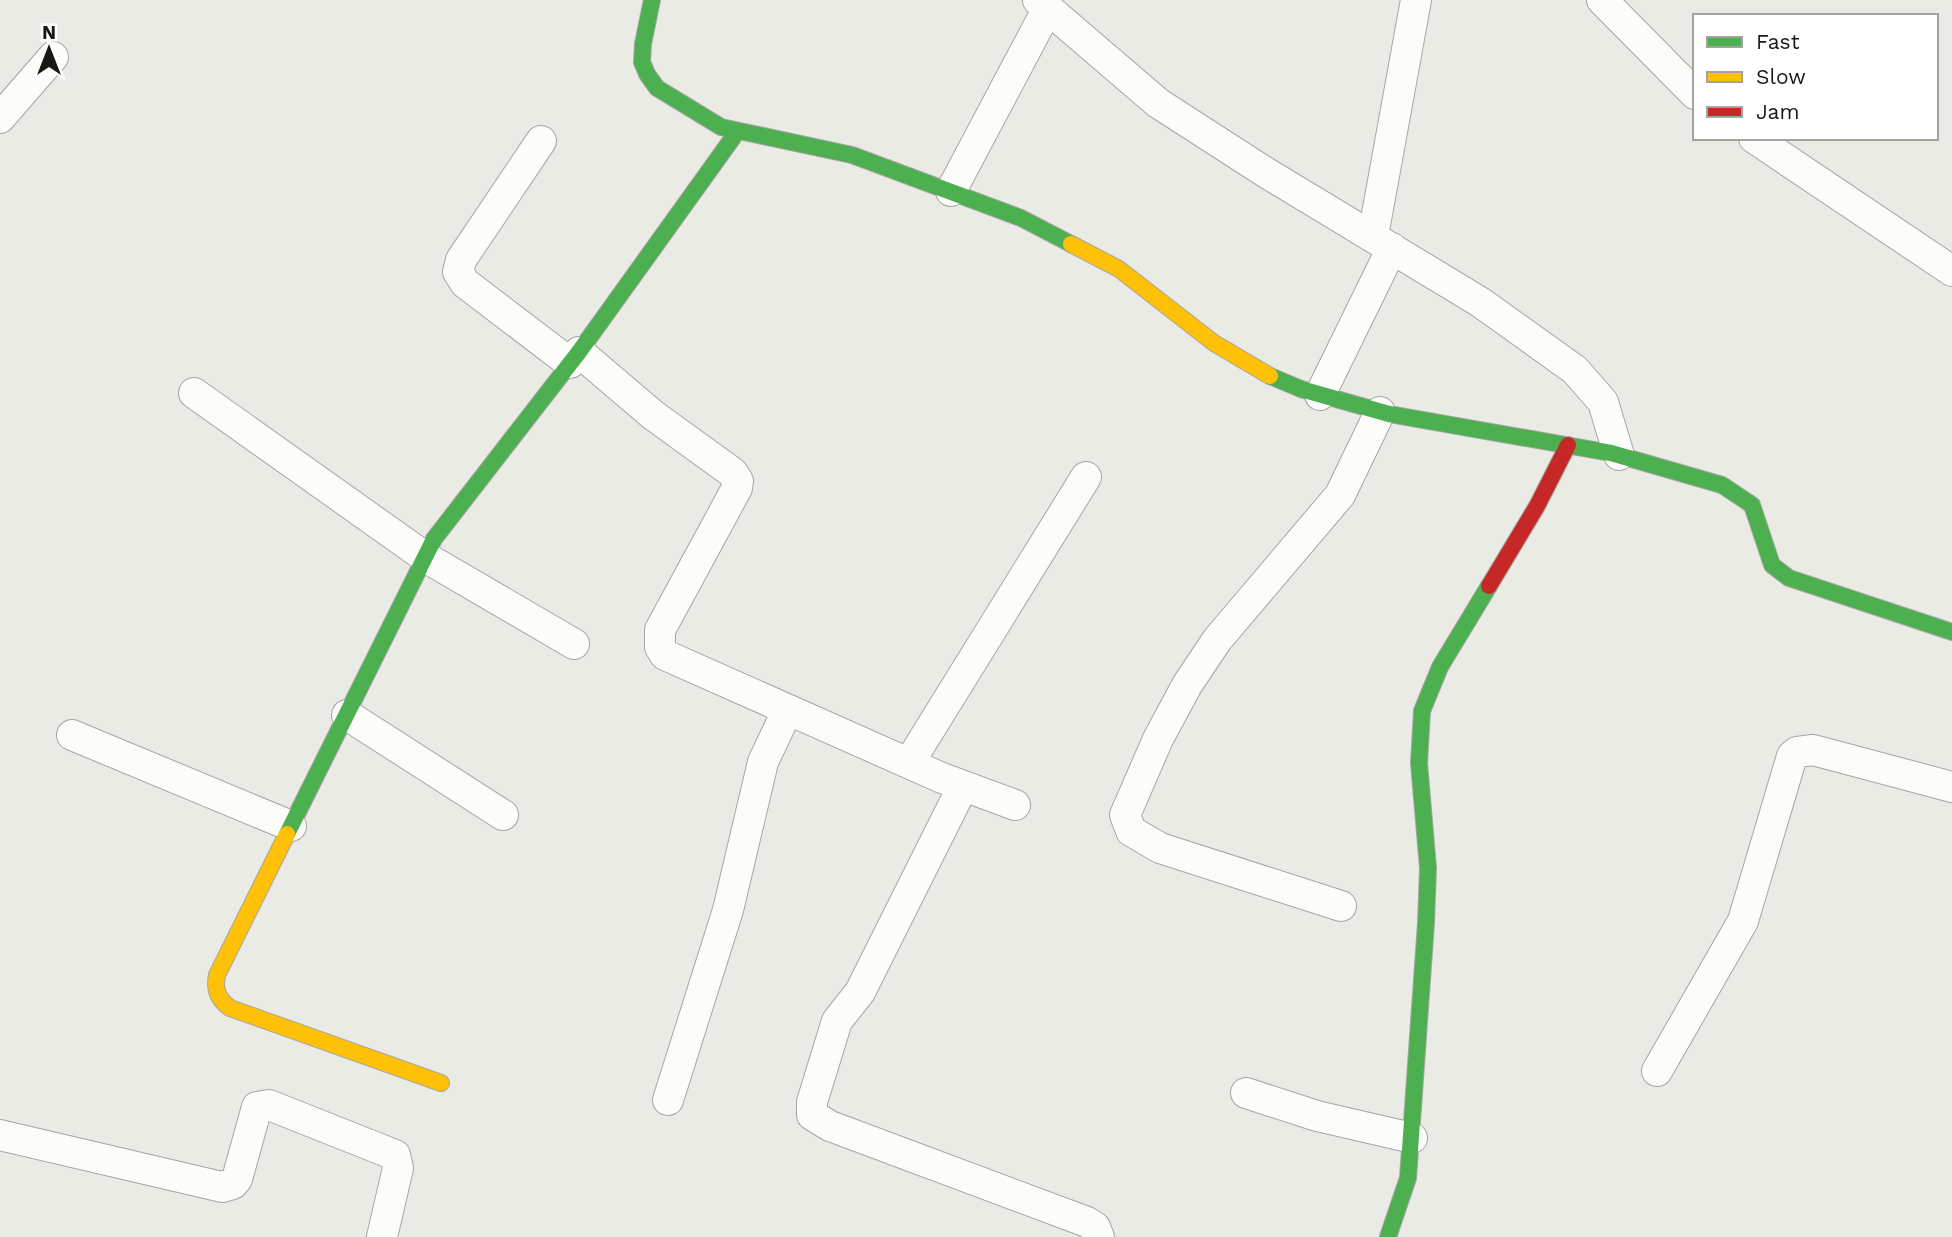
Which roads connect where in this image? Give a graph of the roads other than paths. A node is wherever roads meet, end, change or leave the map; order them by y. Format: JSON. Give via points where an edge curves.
{"nodes":[{"id":1,"x":652,"y":0,"type":"edge"},
{"id":2,"x":1416,"y":0,"type":"edge"},
{"id":3,"x":1602,"y":0,"type":"edge"},
{"id":4,"x":1043,"y":4,"type":"edge"},
{"id":5,"x":53,"y":57,"type":"dead end"},
{"id":6,"x":1693,"y":92,"type":"edge"},
{"id":7,"x":0,"y":118,"type":"edge"},
{"id":8,"x":737,"y":132,"type":"junction"},
{"id":9,"x":1757,"y":140,"type":"edge"},
{"id":10,"x":541,"y":141,"type":"dead end"},
{"id":11,"x":951,"y":191,"type":"junction"},
{"id":12,"x":1383,"y":242,"type":"junction"},
{"id":13,"x":1952,"y":271,"type":"edge"},
{"id":14,"x":574,"y":358,"type":"junction"},
{"id":15,"x":194,"y":393,"type":"dead end"},
{"id":16,"x":1320,"y":395,"type":"junction"},
{"id":17,"x":1380,"y":412,"type":"junction"},
{"id":18,"x":1568,"y":445,"type":"junction"},
{"id":19,"x":1619,"y":455,"type":"junction"},
{"id":20,"x":1086,"y":477,"type":"dead end"},
{"id":21,"x":425,"y":557,"type":"junction"},
{"id":22,"x":1952,"y":632,"type":"edge"},
{"id":23,"x":574,"y":644,"type":"dead end"},
{"id":24,"x":787,"y":711,"type":"junction"},
{"id":25,"x":347,"y":715,"type":"junction"},
{"id":26,"x":72,"y":735,"type":"dead end"},
{"id":27,"x":909,"y":763,"type":"junction"},
{"id":28,"x":963,"y":786,"type":"junction"},
{"id":29,"x":1952,"y":788,"type":"edge"},
{"id":30,"x":1015,"y":805,"type":"dead end"},
{"id":31,"x":503,"y":815,"type":"dead end"},
{"id":32,"x":291,"y":826,"type":"junction"},
{"id":33,"x":1341,"y":906,"type":"dead end"},
{"id":34,"x":1657,"y":1072,"type":"dead end"},
{"id":35,"x":441,"y":1083,"type":"dead end"},
{"id":36,"x":1246,"y":1093,"type":"dead end"},
{"id":37,"x":668,"y":1100,"type":"dead end"},
{"id":38,"x":0,"y":1135,"type":"edge"},
{"id":39,"x":1412,"y":1138,"type":"junction"},
{"id":40,"x":382,"y":1237,"type":"edge"},
{"id":41,"x":1100,"y":1237,"type":"edge"},
{"id":42,"x":1388,"y":1237,"type":"edge"}],
"edges":[{"from":1,"to":8,"type":"street","via":[[643,44],[647,74],[657,88],[720,127]]},
{"from":2,"to":12,"type":"street"},
{"from":3,"to":6,"type":"street"},
{"from":4,"to":11,"type":"street"},
{"from":4,"to":12,"type":"street","via":[[1158,103]]},
{"from":5,"to":7,"type":"street"},
{"from":8,"to":11,"type":"street","via":[[852,155]]},
{"from":8,"to":14,"type":"street"},
{"from":9,"to":13,"type":"street"},
{"from":10,"to":14,"type":"street","via":[[461,260],[458,272],[465,284]]},
{"from":11,"to":16,"type":"street","via":[[1072,243],[1119,269],[1258,371]]},
{"from":12,"to":16,"type":"street"},
{"from":12,"to":19,"type":"street","via":[[1480,302],[1574,370],[1603,402]]},
{"from":14,"to":21,"type":"street","via":[[451,513]]},
{"from":14,"to":24,"type":"street","via":[[738,481],[664,621],[660,647],[676,662]]},
{"from":15,"to":21,"type":"street"},
{"from":16,"to":17,"type":"street"},
{"from":17,"to":18,"type":"street"},
{"from":17,"to":33,"type":"street","via":[[1340,495],[1217,639],[1187,685],[1125,815],[1131,831],[1160,848]]},
{"from":18,"to":19,"type":"street"},
{"from":18,"to":39,"type":"street","via":[[1537,506],[1440,667],[1422,711],[1419,763],[1428,868]]},
{"from":19,"to":22,"type":"street","via":[[1742,496],[1759,518],[1772,565],[1789,578]]},
{"from":20,"to":27,"type":"street"},
{"from":21,"to":23,"type":"street"},
{"from":21,"to":25,"type":"street"},
{"from":24,"to":27,"type":"street"},
{"from":24,"to":37,"type":"street","via":[[763,761],[728,910]]},
{"from":25,"to":31,"type":"street"},
{"from":25,"to":32,"type":"street"},
{"from":26,"to":32,"type":"street"},
{"from":27,"to":28,"type":"street"},
{"from":28,"to":30,"type":"street"},
{"from":28,"to":41,"type":"street","via":[[860,992],[837,1021],[812,1115],[817,1121],[1087,1222]]},
{"from":29,"to":34,"type":"street","via":[[1813,750],[1792,756],[1743,921]]},
{"from":32,"to":35,"type":"street","via":[[217,975],[219,1001]]},
{"from":36,"to":39,"type":"street","via":[[1317,1116]]},
{"from":38,"to":40,"type":"street","via":[[222,1187],[237,1179],[257,1107],[269,1105],[396,1155],[398,1168]]},
{"from":39,"to":42,"type":"street","via":[[1405,1192]]}]}
